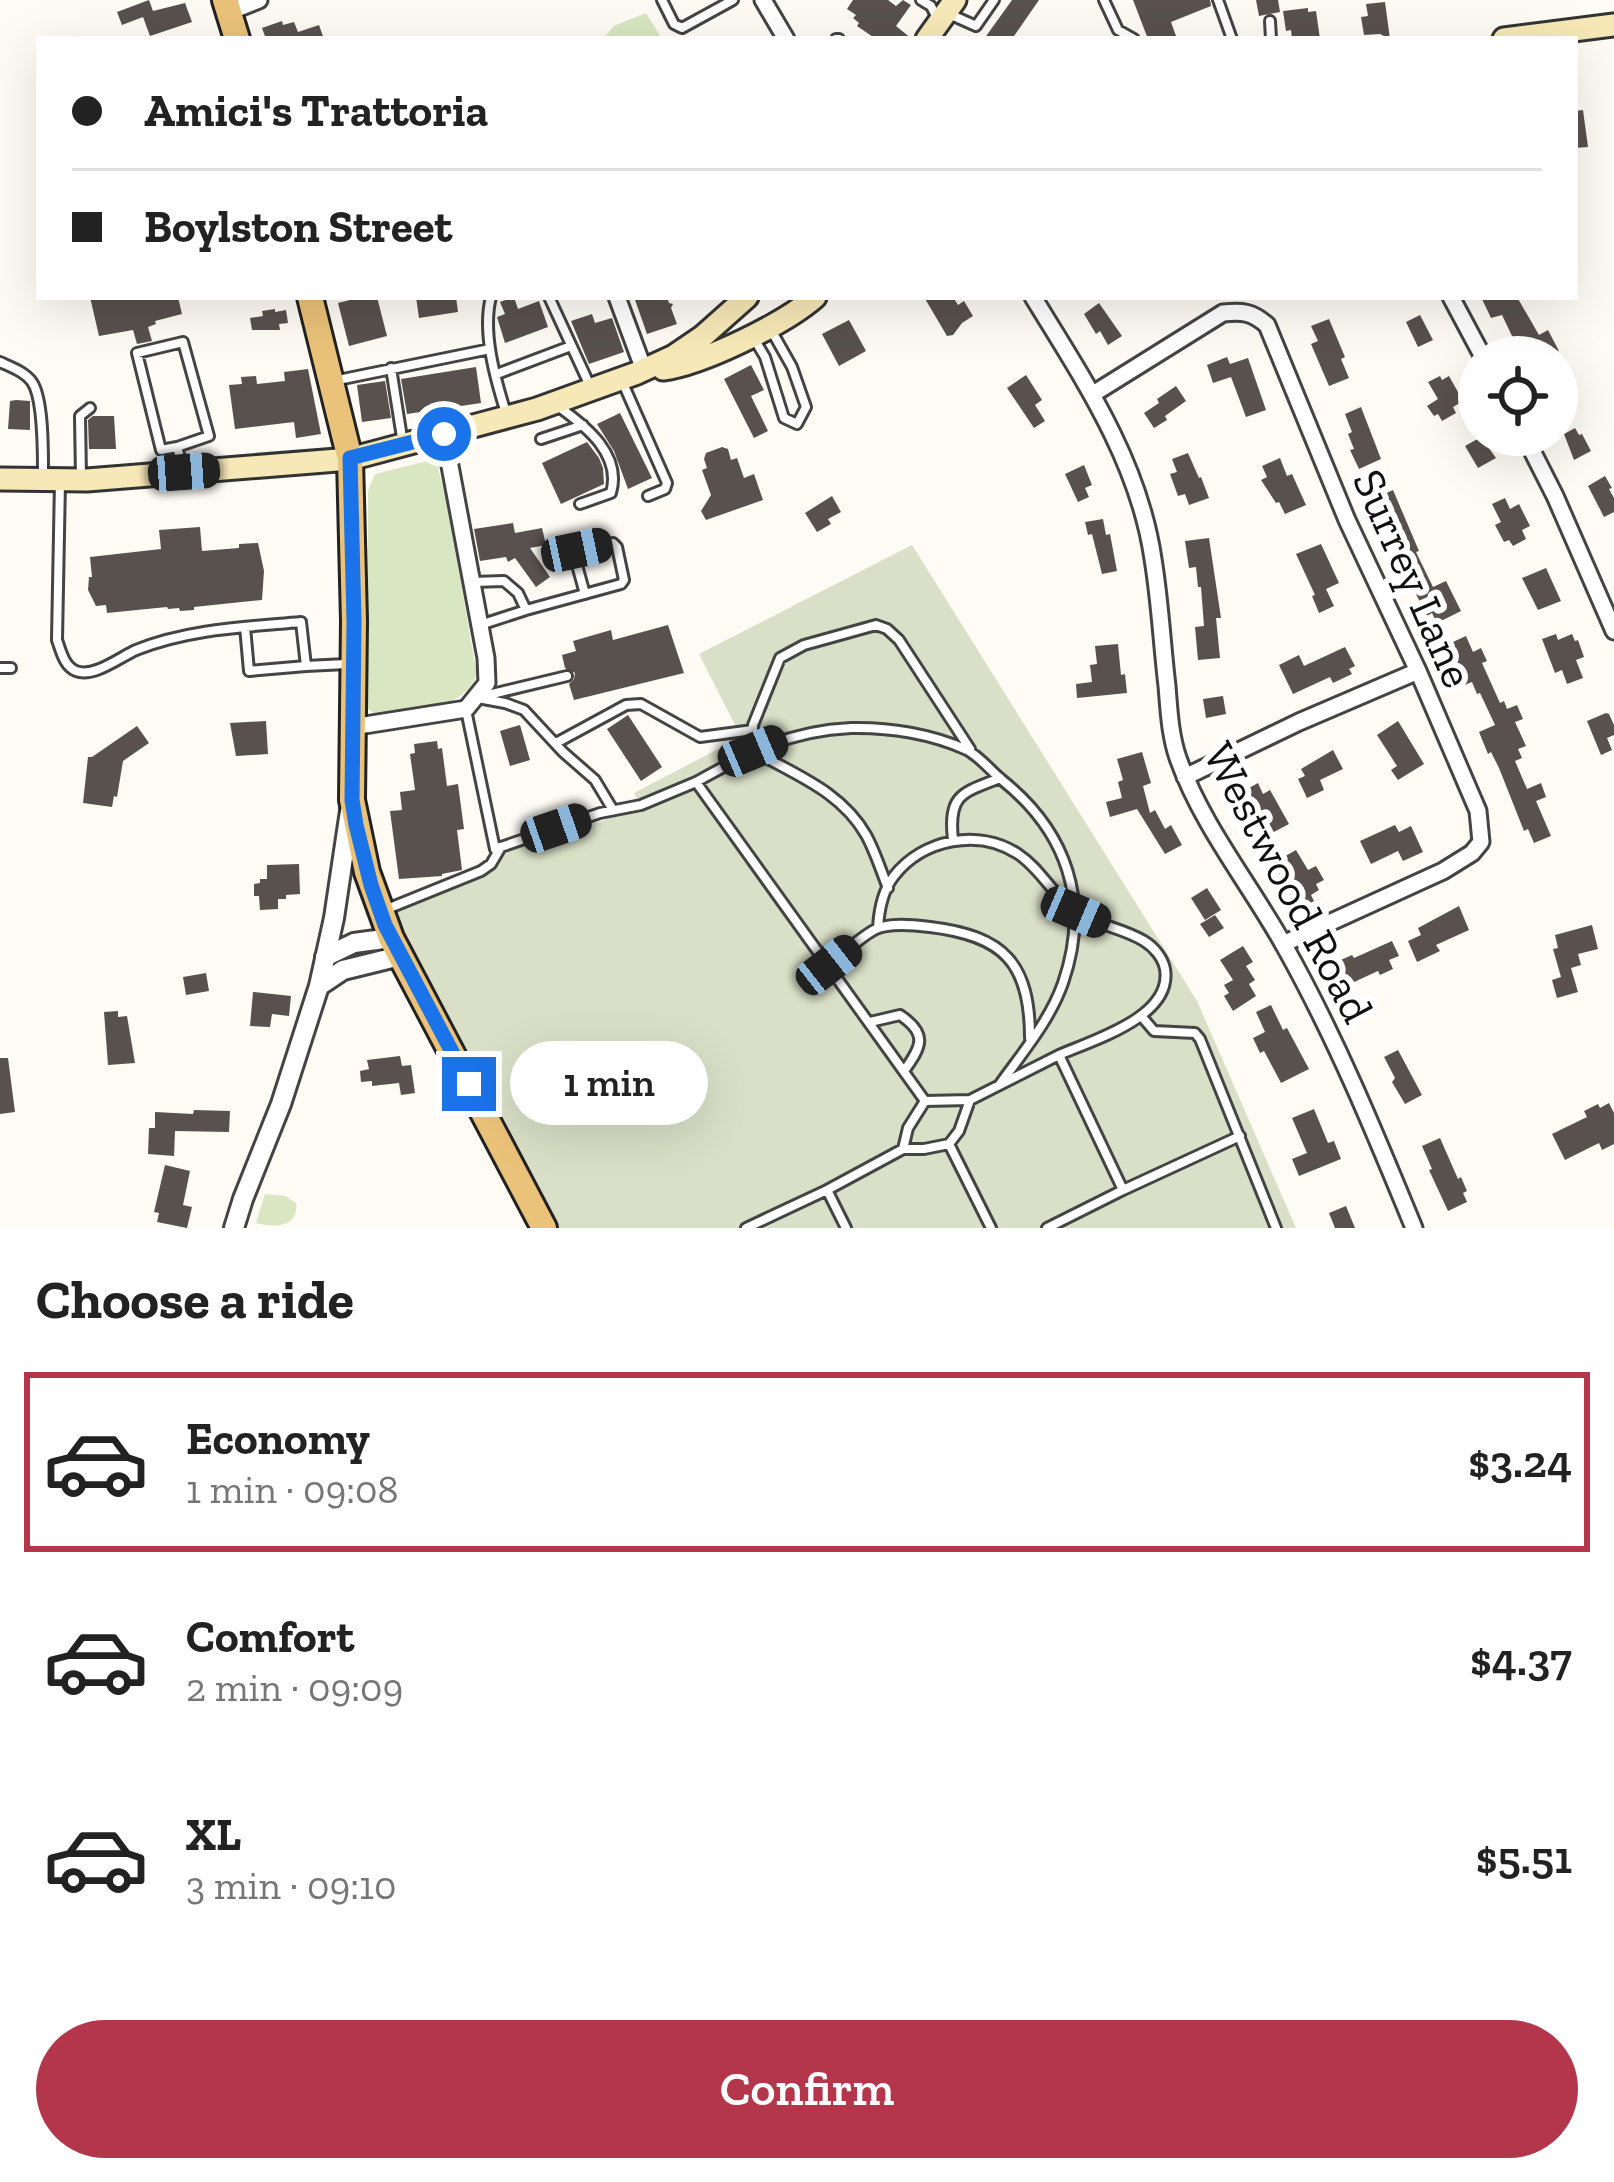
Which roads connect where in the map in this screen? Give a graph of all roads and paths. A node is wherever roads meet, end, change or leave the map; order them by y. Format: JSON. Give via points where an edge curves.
{"nodes":[{"id":1,"x":259,"y":0,"type":"edge"},
{"id":2,"x":662,"y":0,"type":"edge"},
{"id":3,"x":733,"y":0,"type":"edge"},
{"id":4,"x":763,"y":0,"type":"edge"},
{"id":5,"x":921,"y":0,"type":"edge"},
{"id":6,"x":994,"y":0,"type":"edge"},
{"id":7,"x":1104,"y":0,"type":"edge"},
{"id":8,"x":1218,"y":0,"type":"edge"},
{"id":9,"x":227,"y":6,"type":"edge"},
{"id":10,"x":942,"y":18,"type":"edge"},
{"id":11,"x":1270,"y":21,"type":"dead end"},
{"id":12,"x":1614,"y":25,"type":"edge"},
{"id":13,"x":237,"y":36,"type":"edge"},
{"id":14,"x":781,"y":36,"type":"edge"},
{"id":15,"x":1131,"y":36,"type":"edge"},
{"id":16,"x":1231,"y":36,"type":"edge"},
{"id":17,"x":1271,"y":36,"type":"edge"},
{"id":18,"x":1528,"y":36,"type":"edge"},
{"id":19,"x":311,"y":300,"type":"edge"},
{"id":20,"x":490,"y":300,"type":"edge"},
{"id":21,"x":550,"y":300,"type":"edge"},
{"id":22,"x":618,"y":300,"type":"edge"},
{"id":23,"x":745,"y":300,"type":"edge"},
{"id":24,"x":750,"y":300,"type":"edge"},
{"id":25,"x":809,"y":300,"type":"edge"},
{"id":26,"x":1035,"y":300,"type":"edge"},
{"id":27,"x":1453,"y":300,"type":"edge"},
{"id":28,"x":767,"y":327,"type":"junction"},
{"id":29,"x":1472,"y":336,"type":"edge"},
{"id":30,"x":572,"y":346,"type":"junction"},
{"id":31,"x":490,"y":349,"type":"junction"},
{"id":32,"x":0,"y":362,"type":"edge"},
{"id":33,"x":391,"y":368,"type":"junction"},
{"id":34,"x":644,"y":370,"type":"junction"},
{"id":35,"x":497,"y":374,"type":"junction"},
{"id":36,"x":621,"y":379,"type":"junction"},
{"id":37,"x":331,"y":382,"type":"junction"},
{"id":38,"x":591,"y":389,"type":"junction"},
{"id":39,"x":1093,"y":394,"type":"junction"},
{"id":40,"x":553,"y":403,"type":"junction"},
{"id":41,"x":90,"y":408,"type":"dead end"},
{"id":42,"x":507,"y":417,"type":"junction"},
{"id":43,"x":584,"y":425,"type":"junction"},
{"id":44,"x":444,"y":434,"type":"junction"},
{"id":45,"x":541,"y":439,"type":"dead end"},
{"id":46,"x":404,"y":444,"type":"junction"},
{"id":47,"x":177,"y":447,"type":"junction"},
{"id":48,"x":1535,"y":456,"type":"edge"},
{"id":49,"x":350,"y":458,"type":"junction"},
{"id":50,"x":184,"y":472,"type":"junction"},
{"id":51,"x":0,"y":479,"type":"edge"},
{"id":52,"x":61,"y":480,"type":"junction"},
{"id":53,"x":648,"y":496,"type":"dead end"},
{"id":54,"x":580,"y":504,"type":"dead end"},
{"id":55,"x":470,"y":577,"type":"junction"},
{"id":56,"x":585,"y":594,"type":"junction"},
{"id":57,"x":526,"y":610,"type":"junction"},
{"id":58,"x":478,"y":626,"type":"junction"},
{"id":59,"x":245,"y":628,"type":"junction"},
{"id":60,"x":1614,"y":631,"type":"edge"},
{"id":61,"x":353,"y":664,"type":"junction"},
{"id":62,"x":306,"y":666,"type":"junction"},
{"id":63,"x":1418,"y":671,"type":"junction"},
{"id":64,"x":567,"y":676,"type":"dead end"},
{"id":65,"x":471,"y":703,"type":"junction"},
{"id":66,"x":352,"y":727,"type":"junction"},
{"id":67,"x":753,"y":730,"type":"junction"},
{"id":68,"x":556,"y":743,"type":"junction"},
{"id":69,"x":753,"y":751,"type":"junction"},
{"id":70,"x":972,"y":752,"type":"junction"},
{"id":71,"x":1185,"y":777,"type":"junction"},
{"id":72,"x":1000,"y":778,"type":"junction"},
{"id":73,"x":697,"y":782,"type":"junction"},
{"id":74,"x":352,"y":800,"type":"junction"},
{"id":75,"x":613,"y":810,"type":"junction"},
{"id":76,"x":953,"y":840,"type":"junction"},
{"id":77,"x":501,"y":847,"type":"junction"},
{"id":78,"x":888,"y":888,"type":"junction"},
{"id":79,"x":380,"y":912,"type":"junction"},
{"id":80,"x":1076,"y":912,"type":"junction"},
{"id":81,"x":878,"y":928,"type":"junction"},
{"id":82,"x":1283,"y":944,"type":"junction"},
{"id":83,"x":396,"y":947,"type":"junction"},
{"id":84,"x":325,"y":957,"type":"junction"},
{"id":85,"x":829,"y":965,"type":"junction"},
{"id":86,"x":319,"y":986,"type":"junction"},
{"id":87,"x":1142,"y":1017,"type":"junction"},
{"id":88,"x":869,"y":1022,"type":"junction"},
{"id":89,"x":1030,"y":1042,"type":"junction"},
{"id":90,"x":1059,"y":1055,"type":"junction"},
{"id":91,"x":904,"y":1072,"type":"junction"},
{"id":92,"x":1000,"y":1084,"type":"junction"},
{"id":93,"x":970,"y":1100,"type":"junction"},
{"id":94,"x":926,"y":1101,"type":"junction"},
{"id":95,"x":1240,"y":1136,"type":"junction"},
{"id":96,"x":950,"y":1144,"type":"junction"},
{"id":97,"x":903,"y":1149,"type":"junction"},
{"id":98,"x":827,"y":1190,"type":"junction"},
{"id":99,"x":1123,"y":1190,"type":"junction"},
{"id":100,"x":234,"y":1228,"type":"edge"},
{"id":101,"x":544,"y":1228,"type":"edge"},
{"id":102,"x":746,"y":1228,"type":"edge"},
{"id":103,"x":846,"y":1228,"type":"edge"},
{"id":104,"x":991,"y":1228,"type":"edge"},
{"id":105,"x":1047,"y":1228,"type":"edge"},
{"id":106,"x":1276,"y":1228,"type":"edge"},
{"id":107,"x":1414,"y":1228,"type":"edge"}],
"edges":[{"from":1,"to":9,"type":"street"},
{"from":2,"to":3,"type":"lane","via":[[682,28]]},
{"from":4,"to":14,"type":"street"},
{"from":5,"to":10,"type":"lane"},
{"from":6,"to":10,"type":"lane","via":[[976,26]]},
{"from":7,"to":15,"type":"lane","via":[[1118,30]]},
{"from":8,"to":16,"type":"lane"},
{"from":9,"to":13,"type":"main road"},
{"from":11,"to":17,"type":"lane"},
{"from":12,"to":18,"type":"main road"},
{"from":19,"to":37,"type":"main road"},
{"from":20,"to":31,"type":"lane"},
{"from":21,"to":30,"type":"lane"},
{"from":22,"to":34,"type":"street"},
{"from":23,"to":34,"type":"main road","via":[[702,338]]},
{"from":24,"to":28,"type":"main road","via":[[768,317]]},
{"from":25,"to":28,"type":"main road"},
{"from":26,"to":39,"type":"street","name":"Westwood Road"},
{"from":27,"to":29,"type":"street"},
{"from":28,"to":28,"type":"lane","via":[[765,357],[784,418],[797,424],[806,407]]},
{"from":28,"to":34,"type":"main road","via":[[685,365]]},
{"from":30,"to":35,"type":"lane"},
{"from":30,"to":38,"type":"lane"},
{"from":31,"to":33,"type":"lane"},
{"from":31,"to":35,"type":"lane"},
{"from":32,"to":52,"type":"lane","via":[[34,385]]},
{"from":33,"to":37,"type":"lane"},
{"from":33,"to":46,"type":"lane"},
{"from":34,"to":36,"type":"main road"},
{"from":35,"to":42,"type":"lane"},
{"from":36,"to":38,"type":"main road"},
{"from":36,"to":53,"type":"lane","via":[[667,483]]},
{"from":37,"to":49,"type":"main road"},
{"from":38,"to":40,"type":"main road"},
{"from":39,"to":63,"type":"street","name":"Surrey Lane","via":[[1223,314],[1256,316],[1278,348]]},
{"from":39,"to":71,"type":"street","name":"Westwood Road","via":[[1146,521],[1172,736]]},
{"from":40,"to":42,"type":"main road"},
{"from":40,"to":43,"type":"lane"},
{"from":41,"to":52,"type":"lane","via":[[80,416]]},
{"from":42,"to":44,"type":"main road"},
{"from":43,"to":45,"type":"lane"},
{"from":43,"to":54,"type":"lane","via":[[615,481],[611,493]]},
{"from":44,"to":46,"type":"main road"},
{"from":44,"to":55,"type":"street"},
{"from":46,"to":49,"type":"main road"},
{"from":47,"to":47,"type":"lane","via":[[209,436],[183,342],[136,353],[161,450]]},
{"from":47,"to":50,"type":"lane"},
{"from":48,"to":60,"type":"street"},
{"from":49,"to":50,"type":"main road"},
{"from":49,"to":61,"type":"main road"},
{"from":50,"to":52,"type":"main road"},
{"from":51,"to":52,"type":"main road"},
{"from":52,"to":59,"type":"lane","via":[[57,640],[64,662],[90,672],[189,634]]},
{"from":55,"to":57,"type":"lane","via":[[504,581]]},
{"from":55,"to":58,"type":"street"},
{"from":56,"to":56,"type":"lane","via":[[625,580],[613,543],[577,550]]},
{"from":56,"to":57,"type":"lane"},
{"from":57,"to":58,"type":"lane"},
{"from":58,"to":65,"type":"street","via":[[487,683]]},
{"from":59,"to":62,"type":"lane","via":[[249,671]]},
{"from":59,"to":62,"type":"lane","via":[[301,622]]},
{"from":61,"to":62,"type":"lane"},
{"from":61,"to":66,"type":"main road"},
{"from":63,"to":71,"type":"street"},
{"from":63,"to":82,"type":"street","name":"Surrey Lane","via":[[1478,811],[1481,842],[1443,871]]},
{"from":64,"to":65,"type":"lane"},
{"from":65,"to":66,"type":"street"},
{"from":65,"to":68,"type":"lane","via":[[524,710]]},
{"from":65,"to":77,"type":"lane","via":[[495,849]]},
{"from":66,"to":74,"type":"main road"},
{"from":67,"to":68,"type":"lane","via":[[700,737],[641,704]]},
{"from":67,"to":69,"type":"lane"},
{"from":67,"to":70,"type":"lane","via":[[780,658],[876,625],[899,640]]},
{"from":68,"to":75,"type":"lane"},
{"from":69,"to":70,"type":"lane","via":[[781,739],[877,728]]},
{"from":69,"to":73,"type":"lane"},
{"from":69,"to":78,"type":"lane","via":[[842,805],[865,834]]},
{"from":70,"to":72,"type":"lane"},
{"from":71,"to":82,"type":"street","name":"Westwood Road"},
{"from":72,"to":76,"type":"lane","via":[[963,792],[950,815]]},
{"from":72,"to":80,"type":"lane","via":[[1042,819],[1072,877]]},
{"from":73,"to":75,"type":"lane"},
{"from":73,"to":85,"type":"lane"},
{"from":74,"to":79,"type":"main road"},
{"from":74,"to":84,"type":"street"},
{"from":75,"to":77,"type":"lane"},
{"from":76,"to":78,"type":"lane","via":[[910,861]]},
{"from":76,"to":80,"type":"lane","via":[[1000,843]]},
{"from":77,"to":79,"type":"lane","via":[[481,872]]},
{"from":78,"to":81,"type":"lane"},
{"from":79,"to":83,"type":"main road"},
{"from":80,"to":87,"type":"lane","via":[[1146,941],[1163,962],[1163,992]]},
{"from":80,"to":89,"type":"lane","via":[[1065,980]]},
{"from":81,"to":85,"type":"lane"},
{"from":81,"to":89,"type":"lane","via":[[950,929],[998,949],[1020,973]]},
{"from":82,"to":107,"type":"street","name":"Westwood Road","via":[[1328,1025]]},
{"from":83,"to":84,"type":"street","via":[[354,944]]},
{"from":83,"to":86,"type":"street"},
{"from":83,"to":101,"type":"main road"},
{"from":84,"to":86,"type":"street"},
{"from":85,"to":88,"type":"lane"},
{"from":86,"to":100,"type":"street"},
{"from":87,"to":90,"type":"lane"},
{"from":87,"to":95,"type":"lane","via":[[1154,1031],[1201,1039]]},
{"from":88,"to":91,"type":"lane"},
{"from":88,"to":91,"type":"lane","via":[[899,1015],[915,1025],[920,1040]]},
{"from":89,"to":92,"type":"lane"},
{"from":90,"to":92,"type":"lane"},
{"from":90,"to":99,"type":"lane"},
{"from":91,"to":94,"type":"lane"},
{"from":92,"to":93,"type":"lane"},
{"from":93,"to":94,"type":"lane"},
{"from":93,"to":96,"type":"lane"},
{"from":94,"to":97,"type":"lane"},
{"from":95,"to":99,"type":"lane"},
{"from":95,"to":106,"type":"lane"},
{"from":96,"to":97,"type":"lane"},
{"from":96,"to":104,"type":"lane"},
{"from":97,"to":98,"type":"lane"},
{"from":98,"to":102,"type":"lane"},
{"from":98,"to":103,"type":"lane"},
{"from":99,"to":105,"type":"lane"}]}
